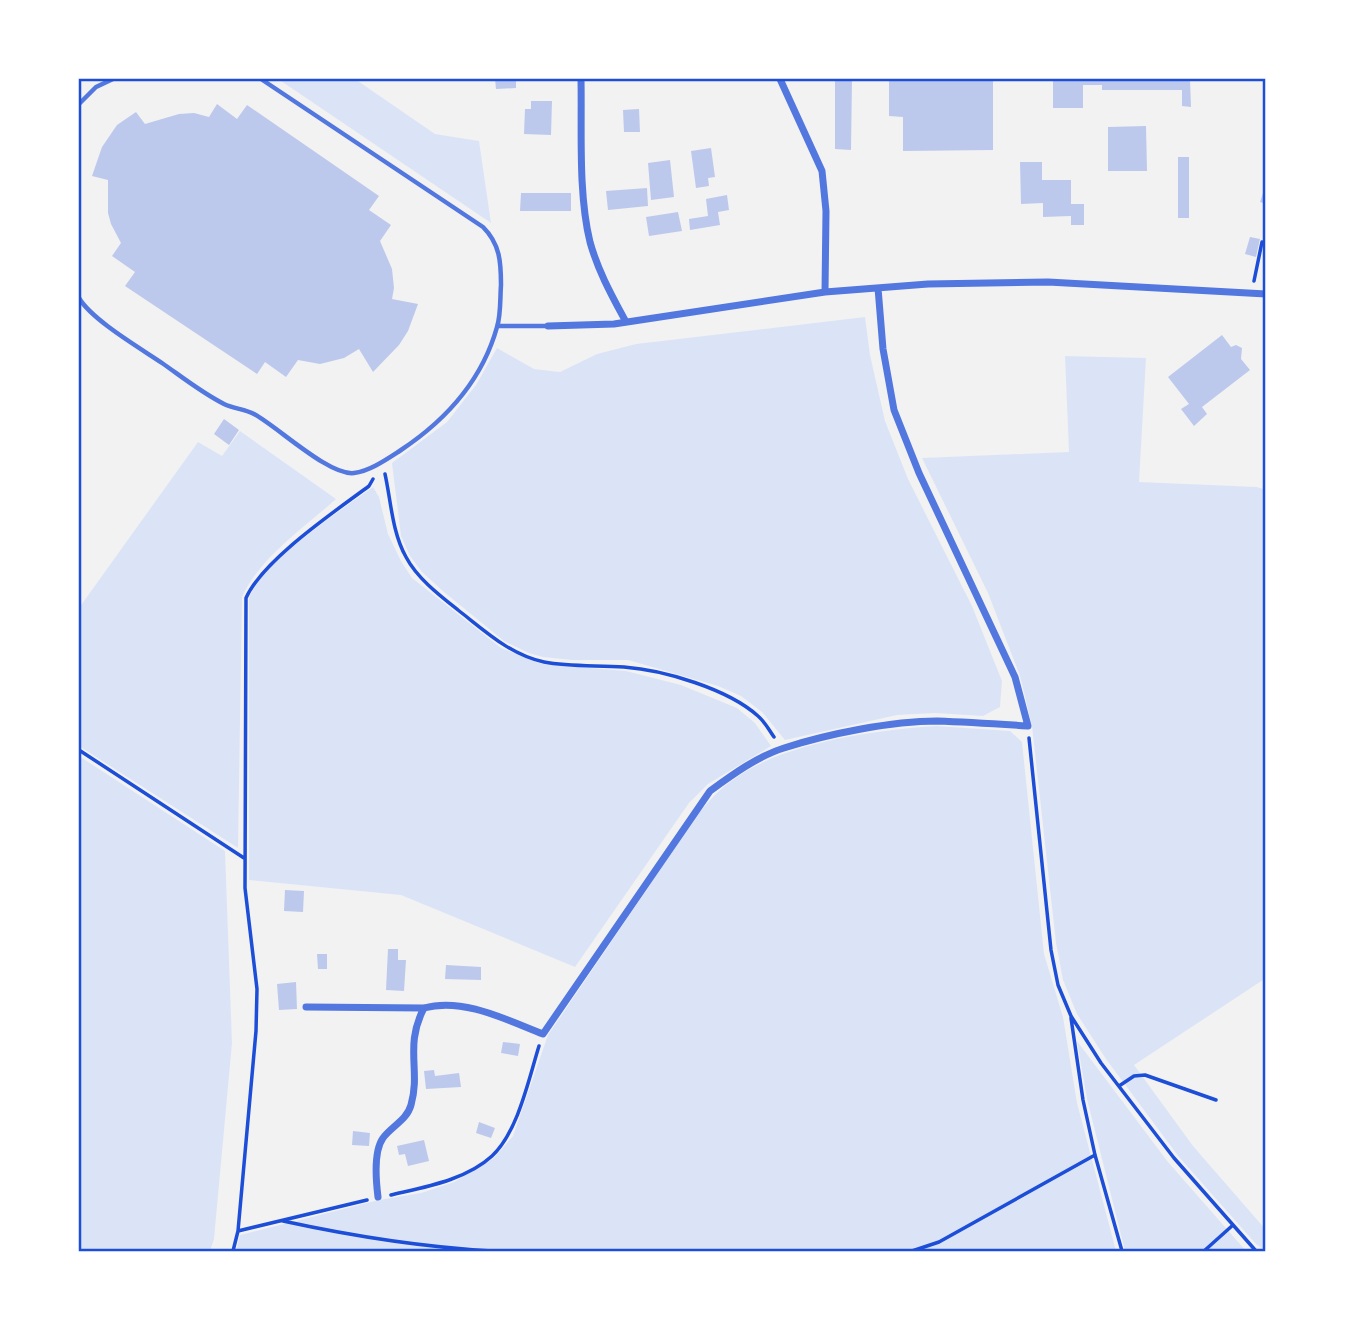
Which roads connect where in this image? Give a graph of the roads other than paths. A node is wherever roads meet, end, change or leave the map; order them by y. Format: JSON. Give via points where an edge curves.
{"nodes":[{"id":1,"x":113,"y":79,"type":"edge"},
{"id":2,"x":261,"y":79,"type":"edge"},
{"id":3,"x":581,"y":79,"type":"edge"},
{"id":4,"x":780,"y":79,"type":"edge"},
{"id":5,"x":79,"y":104,"type":"edge"},
{"id":6,"x":878,"y":288,"type":"junction"},
{"id":7,"x":825,"y":292,"type":"junction"},
{"id":8,"x":1266,"y":294,"type":"edge"},
{"id":9,"x":79,"y":298,"type":"edge"},
{"id":10,"x":626,"y":321,"type":"junction"},
{"id":11,"x":498,"y":326,"type":"junction"},
{"id":12,"x":548,"y":326,"type":"joint"},
{"id":13,"x":306,"y":1007,"type":"dead end"},
{"id":14,"x":424,"y":1008,"type":"junction"},
{"id":15,"x":378,"y":1197,"type":"road end"}],
"edges":[{"from":1,"to":5,"type":"lane"},
{"from":2,"to":11,"type":"lane","via":[[492,235],[501,271]]},
{"from":3,"to":10,"type":"street","via":[[584,212],[604,281]]},
{"from":4,"to":7,"type":"street","via":[[822,171]]},
{"from":6,"to":7,"type":"street"},
{"from":6,"to":8,"type":"street","via":[[1048,282]]},
{"from":6,"to":14,"type":"street","via":[[894,410],[1015,677],[1028,726],[901,723],[782,748],[710,791],[543,1034],[481,1011],[436,1004]]},
{"from":7,"to":10,"type":"street"},
{"from":9,"to":11,"type":"lane","via":[[121,337],[206,394],[252,413],[326,465],[347,474],[382,462],[442,420],[472,385]]},
{"from":10,"to":12,"type":"street"},
{"from":11,"to":12,"type":"lane"},
{"from":13,"to":14,"type":"street"},
{"from":14,"to":15,"type":"street","via":[[413,1038],[411,1105],[407,1116],[382,1139],[378,1153]]}]}
